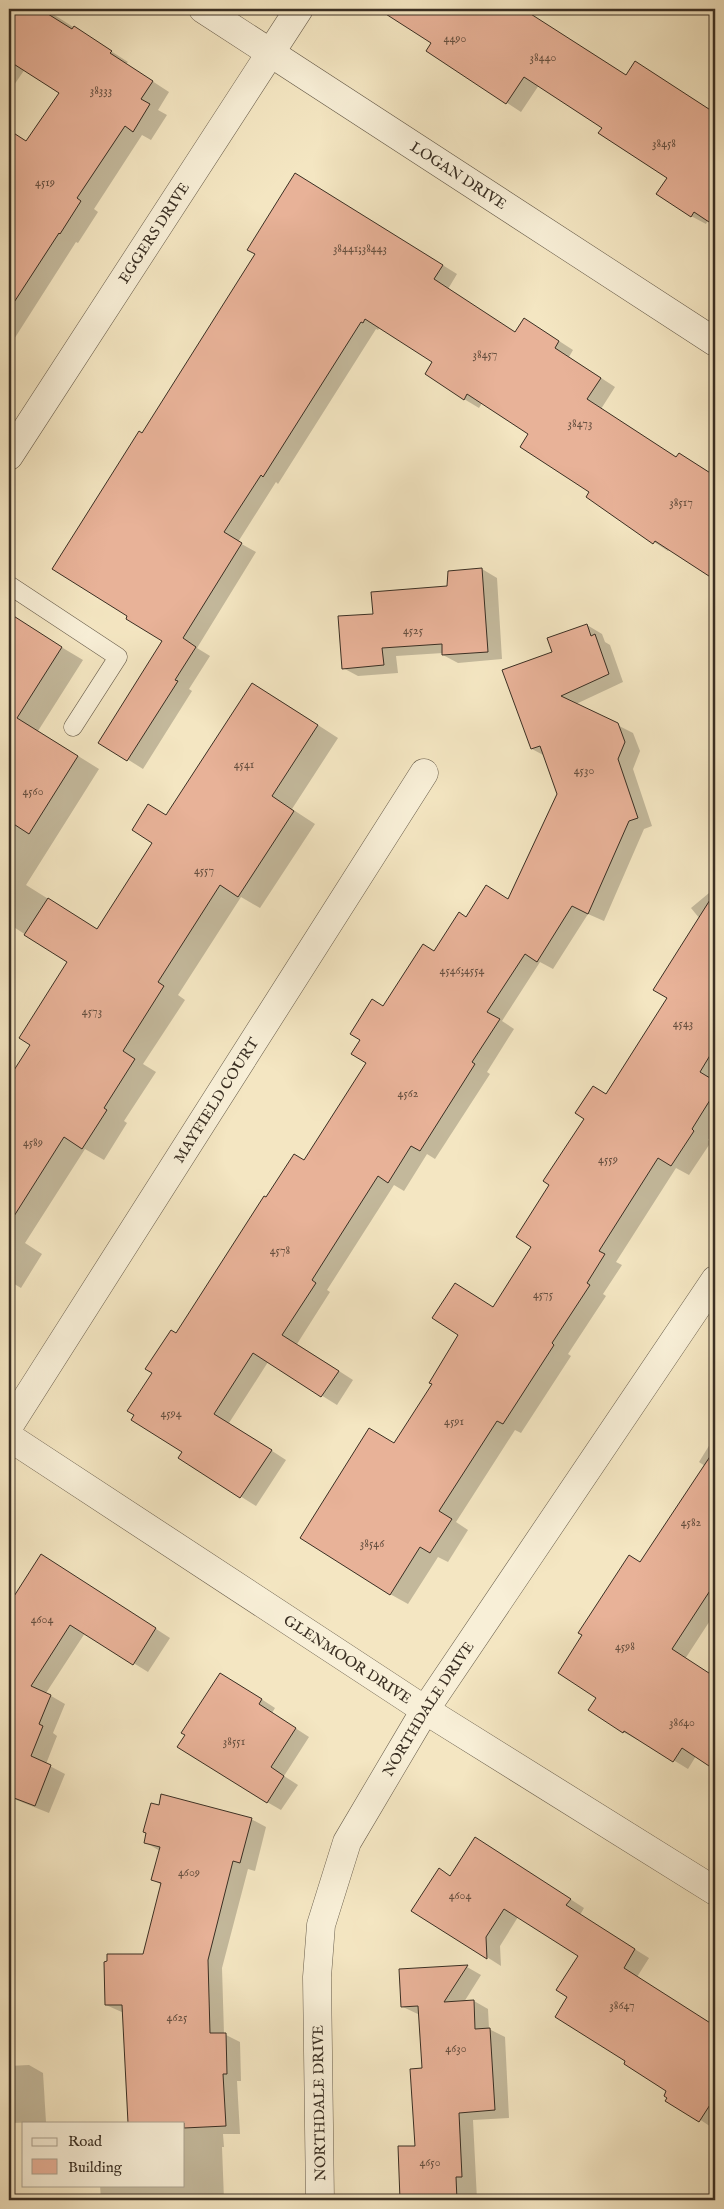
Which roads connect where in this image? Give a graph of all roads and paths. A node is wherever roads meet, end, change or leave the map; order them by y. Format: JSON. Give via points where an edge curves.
{"nodes":[{"id":1,"x":203,"y":9,"type":"edge"},
{"id":2,"x":299,"y":9,"type":"edge"},
{"id":3,"x":272,"y":53,"type":"junction"},
{"id":4,"x":715,"y":342,"type":"edge"},
{"id":5,"x":9,"y":456,"type":"edge"},
{"id":6,"x":9,"y":585,"type":"edge"},
{"id":7,"x":73,"y":727,"type":"dead end"},
{"id":8,"x":424,"y":773,"type":"dead end"},
{"id":9,"x":715,"y":1280,"type":"edge"},
{"id":10,"x":9,"y":1426,"type":"edge"},
{"id":11,"x":9,"y":1437,"type":"edge"},
{"id":12,"x":425,"y":1710,"type":"junction"},
{"id":13,"x":715,"y":1890,"type":"edge"},
{"id":14,"x":320,"y":2200,"type":"edge"}],
"edges":[{"from":1,"to":3,"type":"street","name":"LOGAN DRIVE"},
{"from":2,"to":3,"type":"street","name":"EGGERS DRIVE"},
{"from":3,"to":4,"type":"street","name":"LOGAN DRIVE"},
{"from":3,"to":5,"type":"street","name":"EGGERS DRIVE"},
{"from":6,"to":7,"type":"lane","via":[[118,657]]},
{"from":8,"to":10,"type":"street","name":"MAYFIELD COURT"},
{"from":9,"to":12,"type":"street","name":"NORTHDALE DRIVE"},
{"from":11,"to":12,"type":"street","name":"GLENMOOR DRIVE"},
{"from":12,"to":13,"type":"street","name":"GLENMOOR DRIVE"},
{"from":12,"to":14,"type":"street","name":"NORTHDALE DRIVE","via":[[347,1842],[321,1925],[317,1977]]}]}
